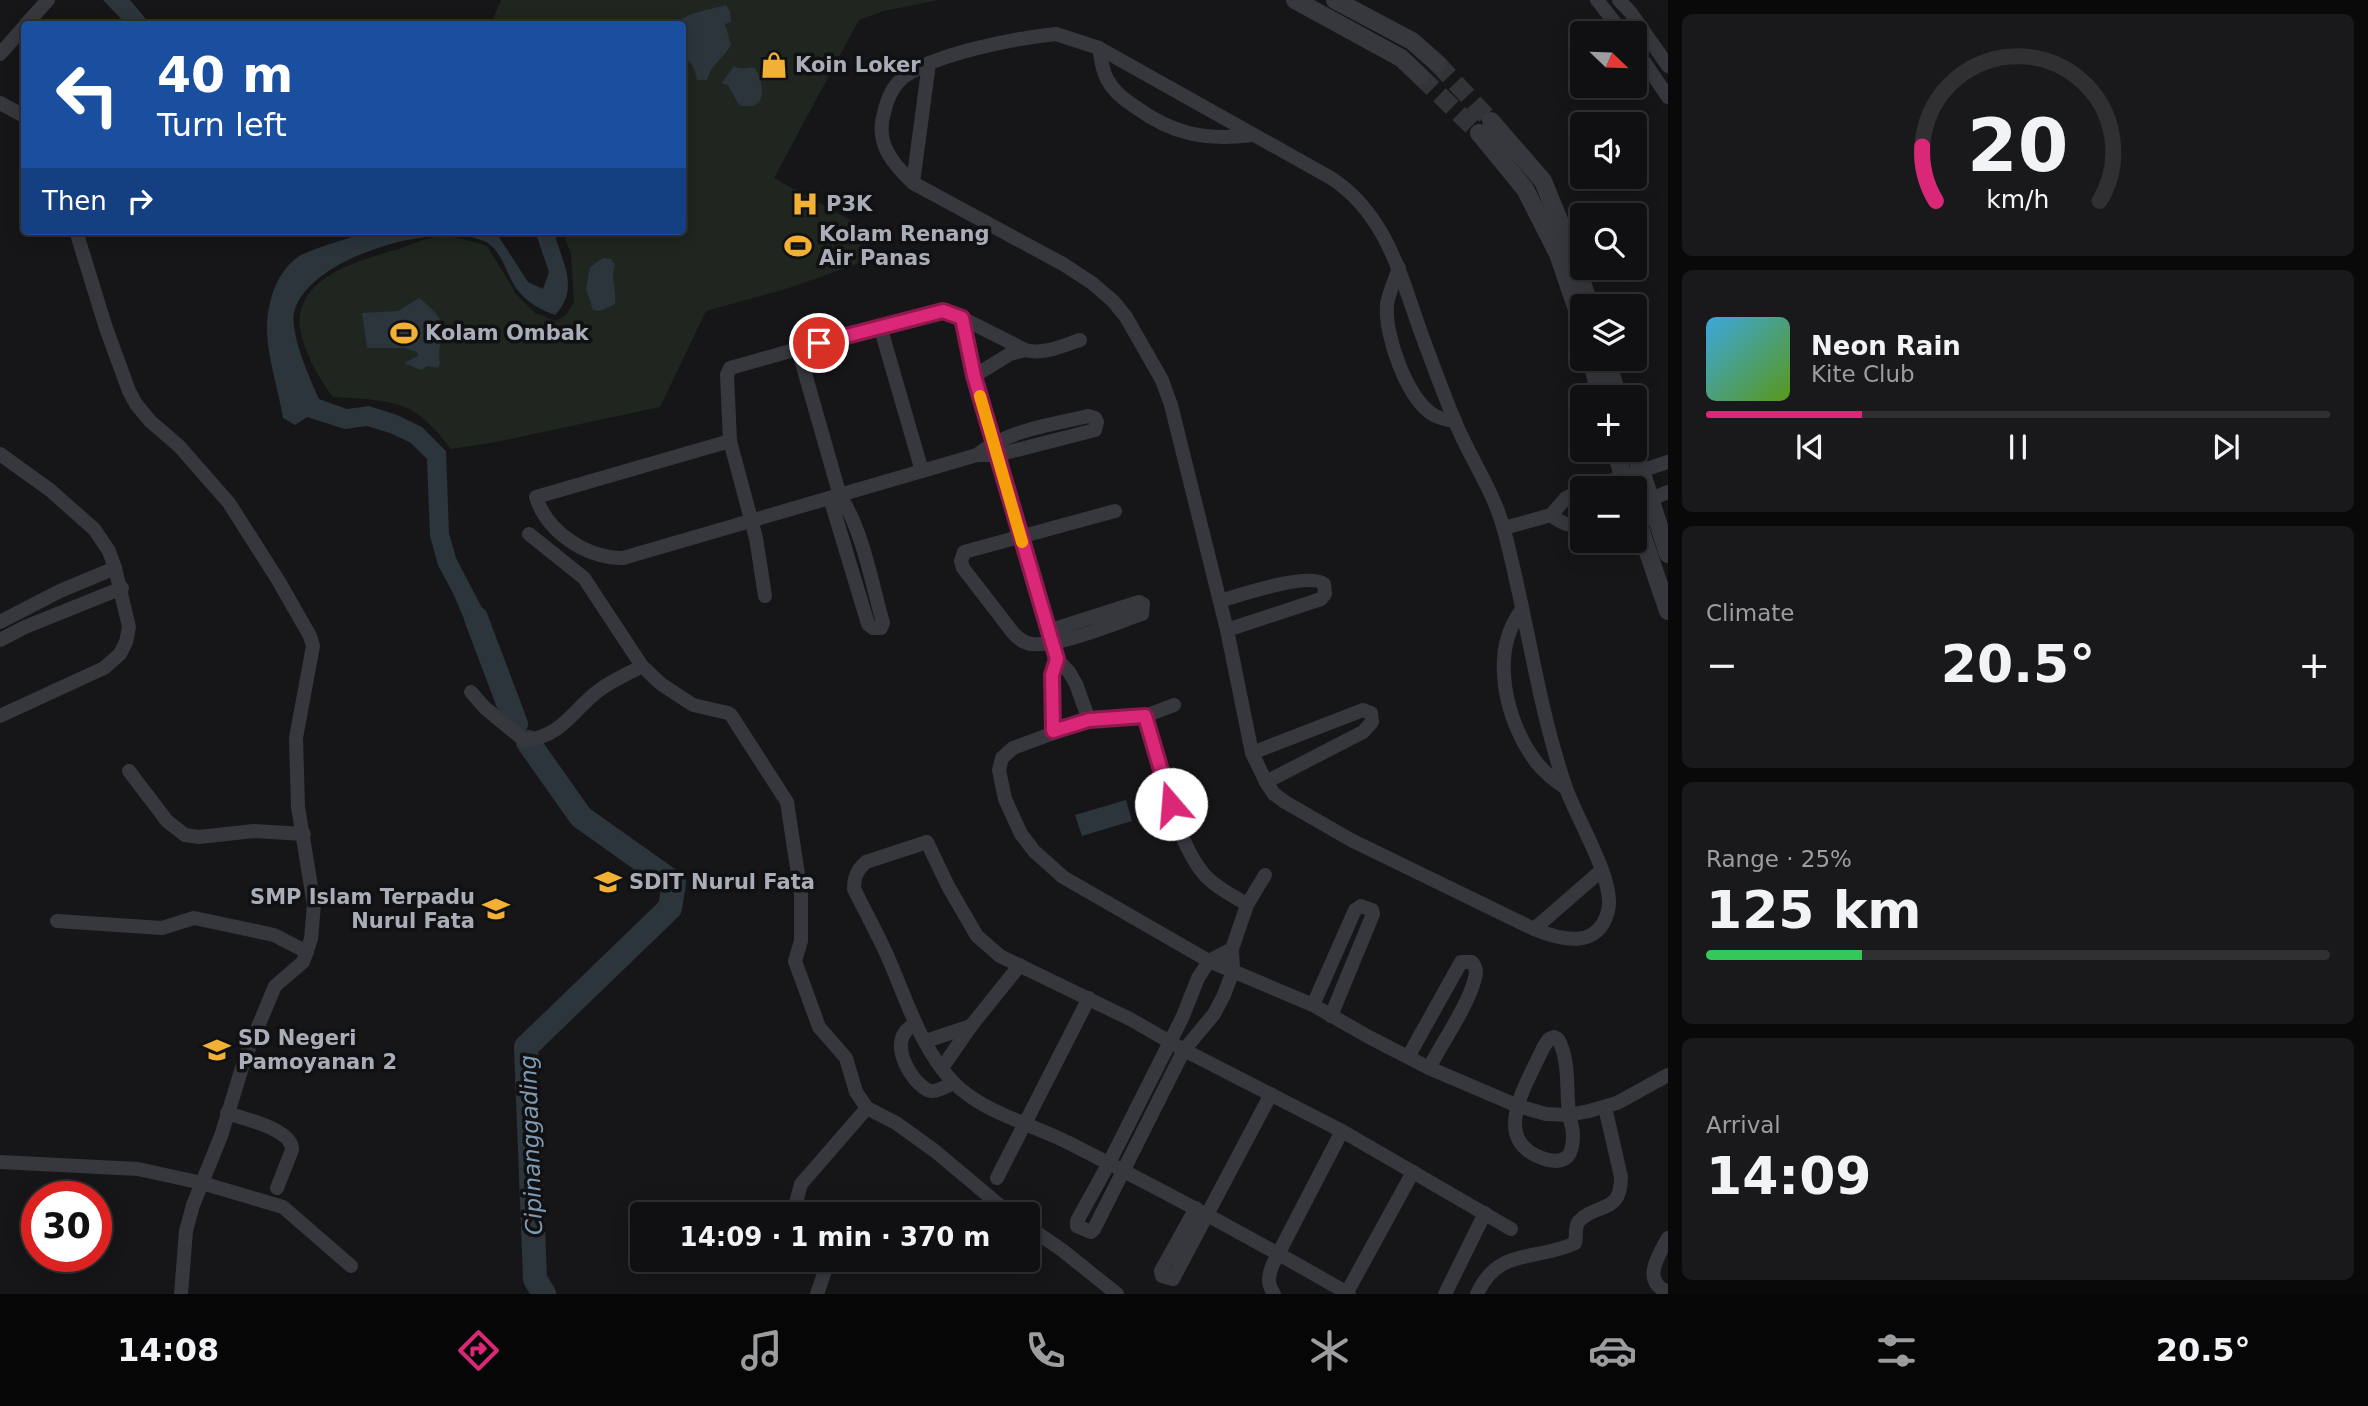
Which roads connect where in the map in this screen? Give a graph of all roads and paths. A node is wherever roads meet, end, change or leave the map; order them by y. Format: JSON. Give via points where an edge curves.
{"nodes":[{"id":1,"x":48,"y":0,"type":"edge"},
{"id":2,"x":1294,"y":0,"type":"edge"},
{"id":3,"x":1335,"y":0,"type":"edge"},
{"id":4,"x":1597,"y":0,"type":"edge"},
{"id":5,"x":1619,"y":0,"type":"edge"},
{"id":6,"x":29,"y":21,"type":"edge"},
{"id":7,"x":1614,"y":21,"type":"edge"},
{"id":8,"x":21,"y":30,"type":"edge"},
{"id":9,"x":1654,"y":46,"type":"junction"},
{"id":10,"x":1099,"y":48,"type":"junction"},
{"id":11,"x":1647,"y":49,"type":"edge"},
{"id":12,"x":0,"y":54,"type":"edge"},
{"id":13,"x":929,"y":63,"type":"junction"},
{"id":14,"x":1437,"y":63,"type":"tunnel mouth"},
{"id":15,"x":1647,"y":65,"type":"edge"},
{"id":16,"x":1668,"y":66,"type":"edge"},
{"id":17,"x":1420,"y":76,"type":"tunnel mouth"},
{"id":18,"x":1668,"y":97,"type":"edge"},
{"id":19,"x":0,"y":103,"type":"edge"},
{"id":20,"x":21,"y":114,"type":"edge"},
{"id":21,"x":1252,"y":135,"type":"junction"},
{"id":22,"x":913,"y":183,"type":"junction"},
{"id":23,"x":77,"y":235,"type":"edge"},
{"id":24,"x":1399,"y":268,"type":"junction"},
{"id":25,"x":1572,"y":294,"type":"edge"},
{"id":26,"x":1586,"y":294,"type":"edge"},
{"id":27,"x":962,"y":318,"type":"junction"},
{"id":28,"x":880,"y":326,"type":"junction"},
{"id":29,"x":1080,"y":340,"type":"dead end"},
{"id":30,"x":798,"y":349,"type":"junction"},
{"id":31,"x":1025,"y":350,"type":"junction"},
{"id":32,"x":974,"y":376,"type":"junction"},
{"id":33,"x":1455,"y":421,"type":"junction"},
{"id":34,"x":730,"y":441,"type":"junction"},
{"id":35,"x":995,"y":449,"type":"junction"},
{"id":36,"x":0,"y":454,"type":"edge"},
{"id":37,"x":1638,"y":462,"type":"edge"},
{"id":38,"x":1668,"y":462,"type":"edge"},
{"id":39,"x":1641,"y":470,"type":"junction"},
{"id":40,"x":922,"y":471,"type":"junction"},
{"id":41,"x":1633,"y":476,"type":"edge"},
{"id":42,"x":1641,"y":476,"type":"edge"},
{"id":43,"x":1668,"y":492,"type":"edge"},
{"id":44,"x":1570,"y":496,"type":"edge"},
{"id":45,"x":835,"y":497,"type":"junction"},
{"id":46,"x":1647,"y":502,"type":"edge"},
{"id":47,"x":1115,"y":511,"type":"dead end"},
{"id":48,"x":1551,"y":515,"type":"junction"},
{"id":49,"x":1647,"y":517,"type":"edge"},
{"id":50,"x":752,"y":520,"type":"junction"},
{"id":51,"x":1570,"y":525,"type":"edge"},
{"id":52,"x":1504,"y":528,"type":"junction"},
{"id":53,"x":1647,"y":532,"type":"edge"},
{"id":54,"x":529,"y":534,"type":"dead end"},
{"id":55,"x":1020,"y":536,"type":"junction"},
{"id":56,"x":1668,"y":554,"type":"edge"},
{"id":57,"x":115,"y":568,"type":"junction"},
{"id":58,"x":1278,"y":586,"type":"junction"},
{"id":59,"x":122,"y":588,"type":"junction"},
{"id":60,"x":60,"y":592,"type":"junction"},
{"id":61,"x":765,"y":596,"type":"dead end"},
{"id":62,"x":1220,"y":601,"type":"junction"},
{"id":63,"x":69,"y":609,"type":"junction"},
{"id":64,"x":1286,"y":610,"type":"junction"},
{"id":65,"x":1521,"y":611,"type":"junction"},
{"id":66,"x":1668,"y":611,"type":"edge"},
{"id":67,"x":0,"y":622,"type":"edge"},
{"id":68,"x":1227,"y":630,"type":"junction"},
{"id":69,"x":1049,"y":637,"type":"junction"},
{"id":70,"x":0,"y":640,"type":"edge"},
{"id":71,"x":1057,"y":659,"type":"junction"},
{"id":72,"x":642,"y":666,"type":"junction"},
{"id":73,"x":471,"y":692,"type":"dead end"},
{"id":74,"x":1174,"y":705,"type":"dead end"},
{"id":75,"x":0,"y":716,"type":"edge"},
{"id":76,"x":1145,"y":716,"type":"junction"},
{"id":77,"x":1089,"y":720,"type":"junction"},
{"id":78,"x":1312,"y":730,"type":"junction"},
{"id":79,"x":1053,"y":731,"type":"junction"},
{"id":80,"x":1252,"y":753,"type":"junction"},
{"id":81,"x":1321,"y":755,"type":"junction"},
{"id":82,"x":129,"y":771,"type":"dead end"},
{"id":83,"x":1266,"y":782,"type":"junction"},
{"id":84,"x":1566,"y":788,"type":"junction"},
{"id":85,"x":304,"y":834,"type":"junction"},
{"id":86,"x":1602,"y":870,"type":"junction"},
{"id":87,"x":1265,"y":875,"type":"dead end"},
{"id":88,"x":1247,"y":905,"type":"junction"},
{"id":89,"x":57,"y":921,"type":"dead end"},
{"id":90,"x":1534,"y":929,"type":"junction"},
{"id":91,"x":1232,"y":949,"type":"junction"},
{"id":92,"x":307,"y":953,"type":"junction"},
{"id":93,"x":1209,"y":961,"type":"junction"},
{"id":94,"x":1020,"y":965,"type":"junction"},
{"id":95,"x":1233,"y":971,"type":"junction"},
{"id":96,"x":1089,"y":998,"type":"junction"},
{"id":97,"x":1313,"y":1005,"type":"junction"},
{"id":98,"x":1331,"y":1016,"type":"junction"},
{"id":99,"x":916,"y":1024,"type":"junction"},
{"id":100,"x":971,"y":1027,"type":"junction"},
{"id":101,"x":926,"y":1041,"type":"junction"},
{"id":102,"x":1169,"y":1041,"type":"junction"},
{"id":103,"x":1184,"y":1050,"type":"junction"},
{"id":104,"x":1408,"y":1057,"type":"junction"},
{"id":105,"x":942,"y":1068,"type":"junction"},
{"id":106,"x":1429,"y":1068,"type":"junction"},
{"id":107,"x":1668,"y":1075,"type":"edge"},
{"id":108,"x":954,"y":1083,"type":"junction"},
{"id":109,"x":1271,"y":1094,"type":"junction"},
{"id":110,"x":1518,"y":1105,"type":"junction"},
{"id":111,"x":1605,"y":1107,"type":"junction"},
{"id":112,"x":867,"y":1108,"type":"junction"},
{"id":113,"x":227,"y":1113,"type":"junction"},
{"id":114,"x":1569,"y":1115,"type":"junction"},
{"id":115,"x":1025,"y":1123,"type":"junction"},
{"id":116,"x":1342,"y":1131,"type":"junction"},
{"id":117,"x":0,"y":1162,"type":"edge"},
{"id":118,"x":1109,"y":1163,"type":"junction"},
{"id":119,"x":1124,"y":1171,"type":"junction"},
{"id":120,"x":1413,"y":1172,"type":"junction"},
{"id":121,"x":997,"y":1178,"type":"dead end"},
{"id":122,"x":202,"y":1183,"type":"junction"},
{"id":123,"x":277,"y":1188,"type":"dead end"},
{"id":124,"x":796,"y":1202,"type":"edge"},
{"id":125,"x":996,"y":1202,"type":"edge"},
{"id":126,"x":1201,"y":1211,"type":"junction"},
{"id":127,"x":1485,"y":1213,"type":"junction"},
{"id":128,"x":1511,"y":1229,"type":"dead end"},
{"id":129,"x":1040,"y":1235,"type":"edge"},
{"id":130,"x":1668,"y":1238,"type":"edge"},
{"id":131,"x":1279,"y":1253,"type":"junction"},
{"id":132,"x":351,"y":1266,"type":"dead end"},
{"id":133,"x":825,"y":1272,"type":"edge"},
{"id":134,"x":1668,"y":1292,"type":"edge"},
{"id":135,"x":1347,"y":1293,"type":"edge"},
{"id":136,"x":181,"y":1294,"type":"edge"},
{"id":137,"x":817,"y":1294,"type":"edge"},
{"id":138,"x":1117,"y":1294,"type":"edge"},
{"id":139,"x":1274,"y":1294,"type":"edge"},
{"id":140,"x":1445,"y":1294,"type":"edge"},
{"id":141,"x":1477,"y":1294,"type":"edge"}],
"edges":[{"from":1,"to":6,"type":"street"},
{"from":2,"to":17,"type":"street","via":[[1401,58]]},
{"from":3,"to":14,"type":"street","via":[[1412,41]]},
{"from":4,"to":7,"type":"street"},
{"from":5,"to":9,"type":"street"},
{"from":8,"to":12,"type":"street"},
{"from":9,"to":11,"type":"street"},
{"from":9,"to":16,"type":"street"},
{"from":10,"to":13,"type":"street","via":[[1056,34],[1008,40]]},
{"from":10,"to":21,"type":"street"},
{"from":10,"to":21,"type":"street","via":[[1113,88],[1152,120],[1210,137]]},
{"from":13,"to":22,"type":"street"},
{"from":13,"to":22,"type":"street","via":[[894,87],[880,128],[890,158]]},
{"from":15,"to":18,"type":"street"},
{"from":19,"to":20,"type":"street"},
{"from":21,"to":24,"type":"street","via":[[1342,185],[1387,239]]},
{"from":22,"to":62,"type":"street","via":[[1080,274],[1126,317],[1171,405]]},
{"from":23,"to":85,"type":"street","via":[[136,404],[229,503],[312,642],[296,738],[297,796]]},
{"from":24,"to":33,"type":"street"},
{"from":24,"to":33,"type":"street","via":[[1387,302],[1394,353],[1426,409]]},
{"from":25,"to":26,"type":"street","via":[[1558,254],[1525,188],[1485,127],[1543,181]]},
{"from":27,"to":28,"type":"street","via":[[943,311]]},
{"from":27,"to":31,"type":"street"},
{"from":27,"to":32,"type":"street"},
{"from":28,"to":30,"type":"street"},
{"from":28,"to":40,"type":"street"},
{"from":29,"to":31,"type":"street","via":[[1036,353]]},
{"from":30,"to":34,"type":"street","via":[[730,368]]},
{"from":30,"to":45,"type":"street"},
{"from":31,"to":32,"type":"street"},
{"from":32,"to":35,"type":"street"},
{"from":33,"to":52,"type":"street"},
{"from":34,"to":50,"type":"street"},
{"from":34,"to":50,"type":"street","via":[[536,497],[546,516],[576,545],[613,558]]},
{"from":35,"to":35,"type":"street","via":[[1018,433],[1088,416],[1097,422],[1095,430]]},
{"from":35,"to":40,"type":"street"},
{"from":35,"to":55,"type":"street"},
{"from":36,"to":57,"type":"street","via":[[94,529]]},
{"from":37,"to":39,"type":"street"},
{"from":38,"to":39,"type":"street"},
{"from":39,"to":41,"type":"street"},
{"from":39,"to":42,"type":"street"},
{"from":40,"to":45,"type":"street"},
{"from":43,"to":46,"type":"street"},
{"from":44,"to":48,"type":"street"},
{"from":45,"to":45,"type":"street","via":[[850,511],[881,628],[868,624]]},
{"from":45,"to":50,"type":"street"},
{"from":47,"to":55,"type":"street"},
{"from":48,"to":51,"type":"street"},
{"from":48,"to":52,"type":"street"},
{"from":49,"to":56,"type":"street"},
{"from":50,"to":61,"type":"street"},
{"from":52,"to":65,"type":"street"},
{"from":53,"to":66,"type":"street"},
{"from":54,"to":72,"type":"street","via":[[584,578]]},
{"from":55,"to":69,"type":"street"},
{"from":55,"to":69,"type":"street","via":[[964,552],[963,568],[1021,641],[1032,645]]},
{"from":57,"to":59,"type":"street"},
{"from":57,"to":60,"type":"street"},
{"from":58,"to":62,"type":"street"},
{"from":58,"to":64,"type":"street"},
{"from":58,"to":64,"type":"street","via":[[1317,580],[1324,584],[1323,598]]},
{"from":59,"to":63,"type":"street"},
{"from":59,"to":75,"type":"street","via":[[129,627],[120,654],[104,668]]},
{"from":60,"to":63,"type":"street"},
{"from":60,"to":67,"type":"street"},
{"from":62,"to":68,"type":"street"},
{"from":63,"to":70,"type":"street"},
{"from":64,"to":68,"type":"street"},
{"from":65,"to":84,"type":"street"},
{"from":65,"to":84,"type":"street","via":[[1506,640],[1507,697],[1518,731],[1537,763]]},
{"from":68,"to":80,"type":"street"},
{"from":69,"to":69,"type":"street","via":[[1139,602],[1143,604],[1142,614]]},
{"from":69,"to":71,"type":"street"},
{"from":71,"to":77,"type":"street","via":[[1076,684]]},
{"from":71,"to":79,"type":"street","via":[[1052,675]]},
{"from":72,"to":73,"type":"street","via":[[598,691],[560,727],[529,740]]},
{"from":72,"to":112,"type":"street","via":[[693,705],[730,714],[787,802],[802,894],[801,941],[795,961],[819,1027],[846,1058],[856,1092]]},
{"from":74,"to":76,"type":"street"},
{"from":76,"to":77,"type":"street"},
{"from":76,"to":88,"type":"street","via":[[1164,785],[1193,858],[1203,874]]},
{"from":77,"to":79,"type":"street"},
{"from":78,"to":80,"type":"street"},
{"from":78,"to":81,"type":"street"},
{"from":78,"to":81,"type":"street","via":[[1363,710],[1373,717],[1363,732]]},
{"from":79,"to":93,"type":"street","via":[[1009,750],[1000,765],[1005,799],[1021,834],[1063,877]]},
{"from":80,"to":83,"type":"street"},
{"from":81,"to":83,"type":"street"},
{"from":82,"to":85,"type":"street","via":[[167,821],[185,835]]},
{"from":83,"to":90,"type":"street","via":[[1286,803],[1339,834]]},
{"from":84,"to":86,"type":"street"},
{"from":85,"to":92,"type":"street","via":[[314,905]]},
{"from":86,"to":90,"type":"street"},
{"from":86,"to":90,"type":"street","via":[[1610,900],[1606,919],[1595,933],[1569,940]]},
{"from":87,"to":88,"type":"street"},
{"from":88,"to":91,"type":"street"},
{"from":89,"to":92,"type":"street","via":[[162,928],[194,918],[274,935]]},
{"from":91,"to":93,"type":"street"},
{"from":91,"to":95,"type":"street"},
{"from":92,"to":113,"type":"street","via":[[275,986]]},
{"from":93,"to":95,"type":"street"},
{"from":93,"to":102,"type":"street"},
{"from":94,"to":96,"type":"street"},
{"from":94,"to":99,"type":"street","via":[[1000,956],[977,936],[927,842],[866,862],[857,873],[854,889]]},
{"from":94,"to":100,"type":"street"},
{"from":95,"to":97,"type":"street"},
{"from":95,"to":103,"type":"street","via":[[1214,1014]]},
{"from":96,"to":102,"type":"street"},
{"from":96,"to":115,"type":"street"},
{"from":97,"to":98,"type":"street"},
{"from":97,"to":98,"type":"street","via":[[1355,910],[1369,908],[1373,914]]},
{"from":98,"to":104,"type":"street"},
{"from":99,"to":101,"type":"street"},
{"from":99,"to":108,"type":"street","via":[[901,1037],[904,1061],[928,1091]]},
{"from":100,"to":101,"type":"street"},
{"from":100,"to":105,"type":"street"},
{"from":101,"to":105,"type":"street"},
{"from":102,"to":103,"type":"street"},
{"from":102,"to":118,"type":"street"},
{"from":103,"to":109,"type":"street"},
{"from":103,"to":119,"type":"street"},
{"from":104,"to":106,"type":"street"},
{"from":104,"to":106,"type":"street","via":[[1461,962],[1472,962],[1476,975]]},
{"from":105,"to":108,"type":"street"},
{"from":106,"to":110,"type":"street"},
{"from":107,"to":111,"type":"street"},
{"from":108,"to":115,"type":"street"},
{"from":109,"to":116,"type":"street"},
{"from":109,"to":126,"type":"street"},
{"from":110,"to":114,"type":"street"},
{"from":110,"to":114,"type":"street","via":[[1514,1128],[1521,1146],[1550,1161],[1568,1156],[1572,1148]]},
{"from":110,"to":114,"type":"street","via":[[1543,1048],[1554,1037],[1564,1055]]},
{"from":111,"to":114,"type":"street"},
{"from":111,"to":141,"type":"street","via":[[1621,1177],[1618,1198],[1580,1220],[1575,1243],[1506,1261],[1488,1275]]},
{"from":112,"to":124,"type":"street","via":[[801,1184]]},
{"from":112,"to":125,"type":"street","via":[[896,1123]]},
{"from":113,"to":122,"type":"street"},
{"from":113,"to":123,"type":"street","via":[[289,1138],[292,1150]]},
{"from":115,"to":118,"type":"street"},
{"from":115,"to":121,"type":"street"},
{"from":116,"to":120,"type":"street"},
{"from":116,"to":131,"type":"street"},
{"from":117,"to":122,"type":"street","via":[[126,1167]]},
{"from":118,"to":119,"type":"street"},
{"from":118,"to":119,"type":"street","via":[[1077,1226],[1094,1229]]},
{"from":119,"to":126,"type":"street"},
{"from":120,"to":127,"type":"street"},
{"from":120,"to":135,"type":"street"},
{"from":122,"to":132,"type":"street","via":[[283,1207]]},
{"from":122,"to":136,"type":"street","via":[[186,1231]]},
{"from":126,"to":131,"type":"street"},
{"from":127,"to":128,"type":"street"},
{"from":127,"to":140,"type":"street"},
{"from":129,"to":138,"type":"street"},
{"from":130,"to":134,"type":"street","via":[[1652,1270],[1653,1280]]},
{"from":131,"to":135,"type":"street"},
{"from":131,"to":139,"type":"street","via":[[1269,1275],[1268,1285]]},
{"from":133,"to":137,"type":"street"}]}
